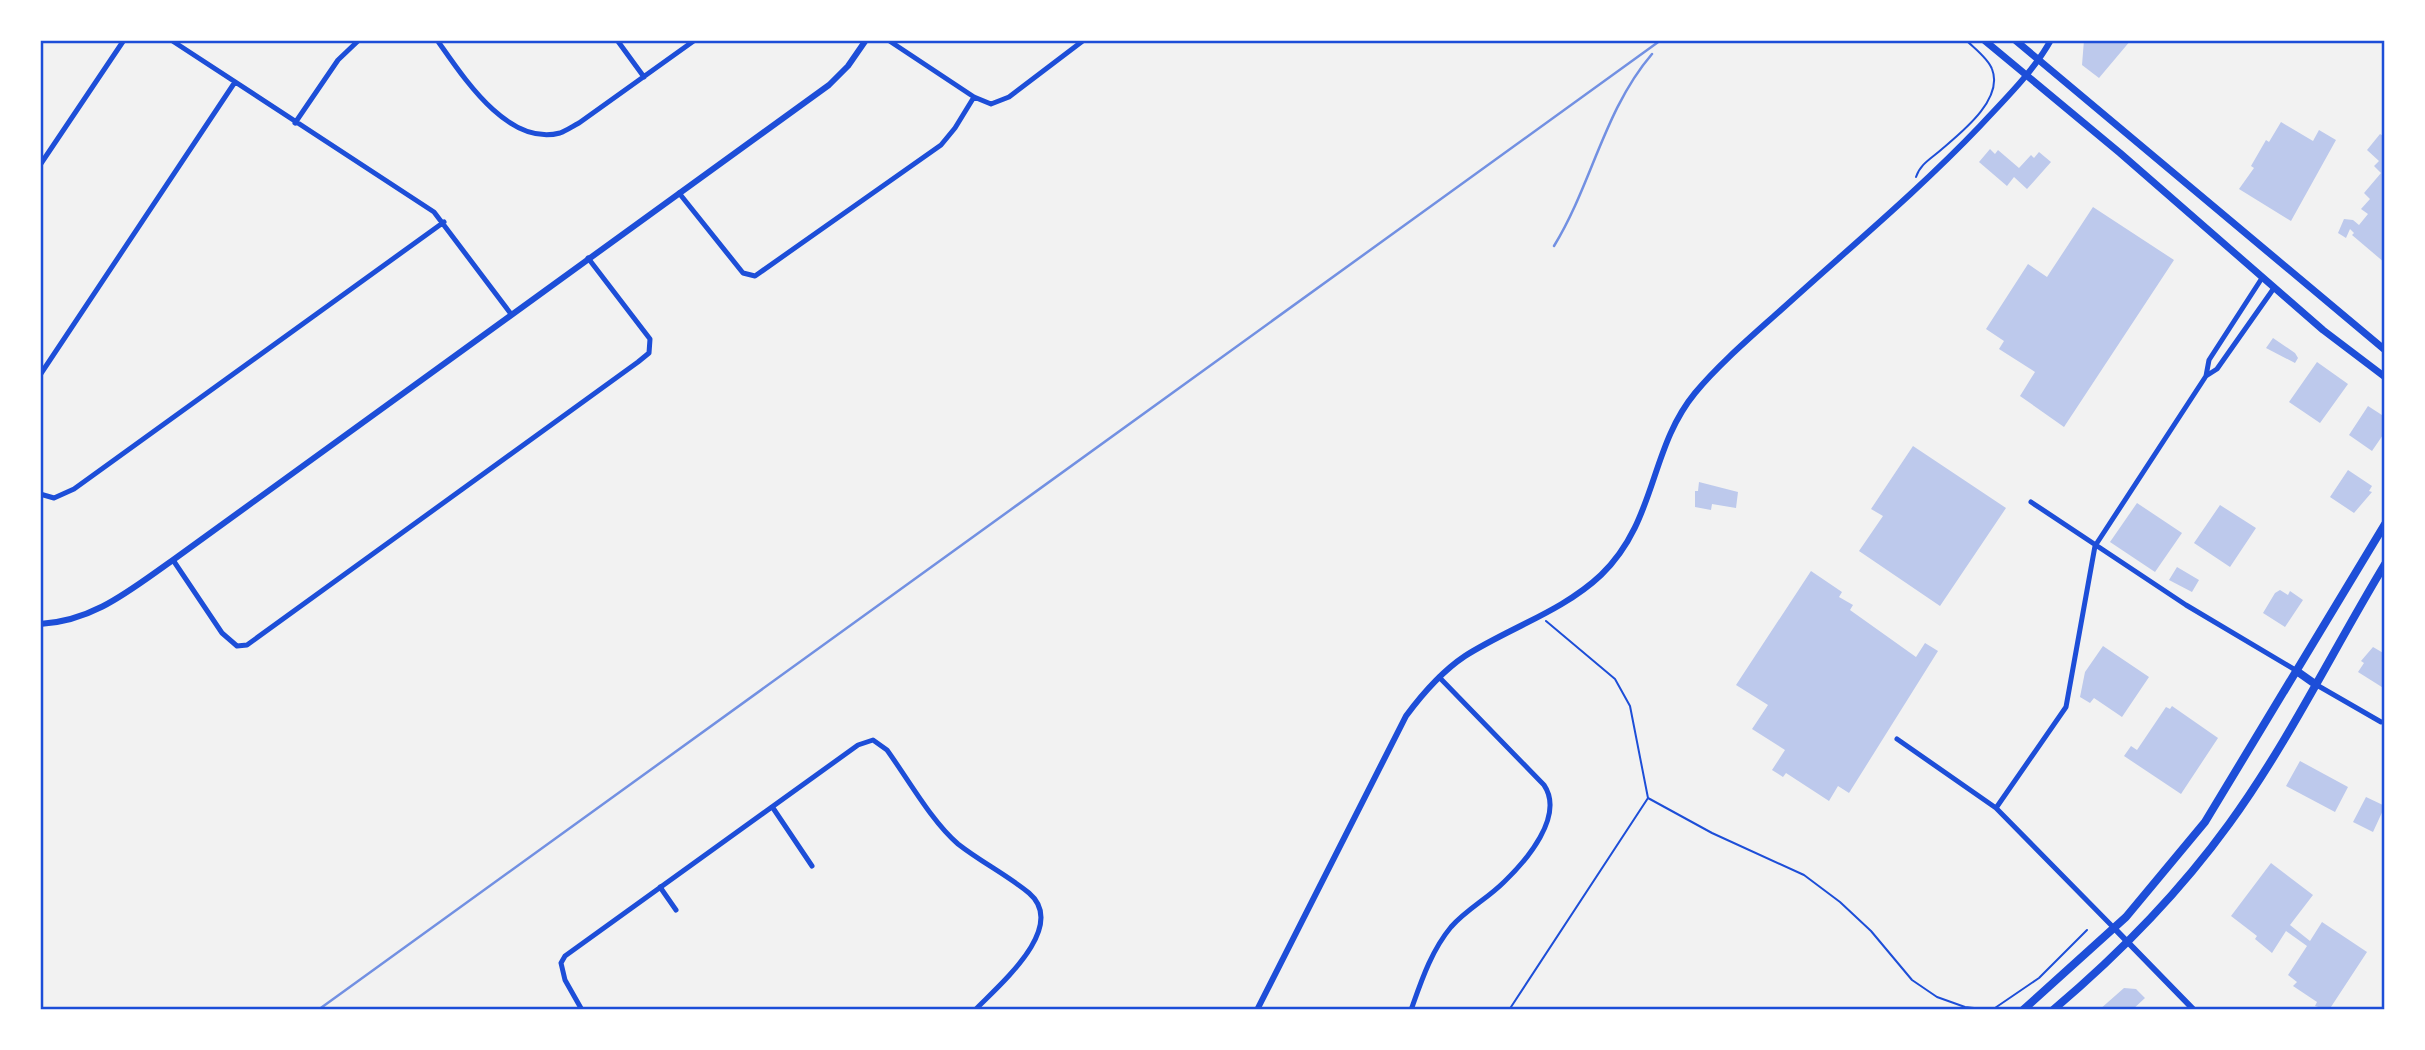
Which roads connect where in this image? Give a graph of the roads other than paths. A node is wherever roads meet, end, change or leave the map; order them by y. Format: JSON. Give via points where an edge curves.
{"nodes":[{"id":1,"x":124,"y":40,"type":"edge"},
{"id":2,"x":171,"y":40,"type":"edge"},
{"id":3,"x":359,"y":40,"type":"edge"},
{"id":4,"x":437,"y":40,"type":"edge"},
{"id":5,"x":617,"y":40,"type":"edge"},
{"id":6,"x":695,"y":40,"type":"edge"},
{"id":7,"x":866,"y":40,"type":"edge"},
{"id":8,"x":888,"y":40,"type":"edge"},
{"id":9,"x":1084,"y":40,"type":"edge"},
{"id":10,"x":1984,"y":40,"type":"edge"},
{"id":11,"x":2017,"y":40,"type":"edge"},
{"id":12,"x":2051,"y":40,"type":"edge"},
{"id":13,"x":2039,"y":60,"type":"junction"},
{"id":14,"x":2025,"y":75,"type":"junction"},
{"id":15,"x":644,"y":77,"type":"junction"},
{"id":16,"x":235,"y":82,"type":"junction"},
{"id":17,"x":974,"y":97,"type":"junction"},
{"id":18,"x":295,"y":123,"type":"junction"},
{"id":19,"x":40,"y":164,"type":"edge"},
{"id":20,"x":679,"y":193,"type":"junction"},
{"id":21,"x":444,"y":222,"type":"junction"},
{"id":22,"x":588,"y":258,"type":"junction"},
{"id":23,"x":2262,"y":278,"type":"junction"},
{"id":24,"x":2274,"y":288,"type":"junction"},
{"id":25,"x":512,"y":314,"type":"junction"},
{"id":26,"x":2385,"y":350,"type":"edge"},
{"id":27,"x":40,"y":375,"type":"edge"},
{"id":28,"x":2206,"y":376,"type":"junction"},
{"id":29,"x":2385,"y":377,"type":"edge"},
{"id":30,"x":40,"y":494,"type":"edge"},
{"id":31,"x":2031,"y":502,"type":"dead end"},
{"id":32,"x":2385,"y":524,"type":"edge"},
{"id":33,"x":2095,"y":546,"type":"junction"},
{"id":34,"x":173,"y":560,"type":"junction"},
{"id":35,"x":2385,"y":564,"type":"edge"},
{"id":36,"x":40,"y":624,"type":"edge"},
{"id":37,"x":2298,"y":672,"type":"junction"},
{"id":38,"x":1439,"y":677,"type":"junction"},
{"id":39,"x":2315,"y":684,"type":"junction"},
{"id":40,"x":2381,"y":722,"type":"dead end"},
{"id":41,"x":1897,"y":739,"type":"dead end"},
{"id":42,"x":773,"y":808,"type":"junction"},
{"id":43,"x":1996,"y":808,"type":"junction"},
{"id":44,"x":812,"y":866,"type":"dead end"},
{"id":45,"x":660,"y":887,"type":"junction"},
{"id":46,"x":676,"y":910,"type":"dead end"},
{"id":47,"x":2114,"y":928,"type":"junction"},
{"id":48,"x":2128,"y":942,"type":"junction"},
{"id":49,"x":987,"y":997,"type":"junction"},
{"id":50,"x":582,"y":1010,"type":"edge"},
{"id":51,"x":975,"y":1010,"type":"edge"},
{"id":52,"x":984,"y":1010,"type":"edge"},
{"id":53,"x":1258,"y":1010,"type":"edge"},
{"id":54,"x":1411,"y":1010,"type":"edge"},
{"id":55,"x":2023,"y":1010,"type":"edge"},
{"id":56,"x":2053,"y":1010,"type":"edge"},
{"id":57,"x":2194,"y":1010,"type":"edge"}],
"edges":[{"from":1,"to":19,"type":"street"},
{"from":2,"to":16,"type":"street"},
{"from":3,"to":18,"type":"street","via":[[338,60]]},
{"from":4,"to":15,"type":"street","via":[[470,87],[499,115],[538,133],[559,133],[579,123]]},
{"from":5,"to":15,"type":"street"},
{"from":6,"to":15,"type":"street"},
{"from":7,"to":20,"type":"street","via":[[829,85]]},
{"from":8,"to":17,"type":"street"},
{"from":9,"to":17,"type":"street","via":[[1009,97],[991,104]]},
{"from":10,"to":14,"type":"main road"},
{"from":11,"to":13,"type":"main road"},
{"from":12,"to":13,"type":"street"},
{"from":13,"to":14,"type":"street"},
{"from":13,"to":26,"type":"main road"},
{"from":14,"to":23,"type":"main road"},
{"from":14,"to":38,"type":"street","via":[[1959,148],[1694,394],[1677,419],[1643,517],[1630,541],[1601,575],[1465,656]]},
{"from":16,"to":18,"type":"street"},
{"from":16,"to":27,"type":"street"},
{"from":17,"to":20,"type":"street","via":[[941,145],[755,276],[743,273]]},
{"from":18,"to":21,"type":"street"},
{"from":20,"to":22,"type":"street"},
{"from":21,"to":25,"type":"street"},
{"from":21,"to":30,"type":"street","via":[[74,489],[54,498]]},
{"from":22,"to":25,"type":"street"},
{"from":22,"to":34,"type":"street","via":[[650,339],[645,358],[247,645],[237,646],[228,640]]},
{"from":23,"to":24,"type":"main road"},
{"from":23,"to":28,"type":"street","via":[[2207,363]]},
{"from":24,"to":28,"type":"street","via":[[2217,369]]},
{"from":24,"to":29,"type":"main road"},
{"from":25,"to":34,"type":"street"},
{"from":28,"to":33,"type":"street"},
{"from":31,"to":33,"type":"street"},
{"from":32,"to":37,"type":"main road"},
{"from":33,"to":37,"type":"street"},
{"from":33,"to":43,"type":"street","via":[[2066,707]]},
{"from":34,"to":36,"type":"street","via":[[102,610],[75,620]]},
{"from":35,"to":39,"type":"main road"},
{"from":37,"to":39,"type":"main road"},
{"from":37,"to":47,"type":"main road","via":[[2205,822]]},
{"from":38,"to":53,"type":"street","via":[[1406,716]]},
{"from":38,"to":54,"type":"street","via":[[1544,785],[1551,809],[1546,826],[1518,868],[1450,929],[1428,964]]},
{"from":39,"to":40,"type":"street"},
{"from":39,"to":48,"type":"main road","via":[[2229,824]]},
{"from":41,"to":43,"type":"street"},
{"from":42,"to":44,"type":"street"},
{"from":42,"to":45,"type":"street"},
{"from":42,"to":49,"type":"street","via":[[858,745],[873,740],[887,750],[956,842],[1029,893],[1040,909],[1038,935],[1030,951]]},
{"from":43,"to":47,"type":"street"},
{"from":45,"to":46,"type":"street"},
{"from":45,"to":50,"type":"street","via":[[561,962],[565,980]]},
{"from":47,"to":48,"type":"street"},
{"from":47,"to":55,"type":"main road"},
{"from":48,"to":56,"type":"main road"},
{"from":48,"to":57,"type":"street"},
{"from":49,"to":51,"type":"street"},
{"from":49,"to":52,"type":"street"}]}
